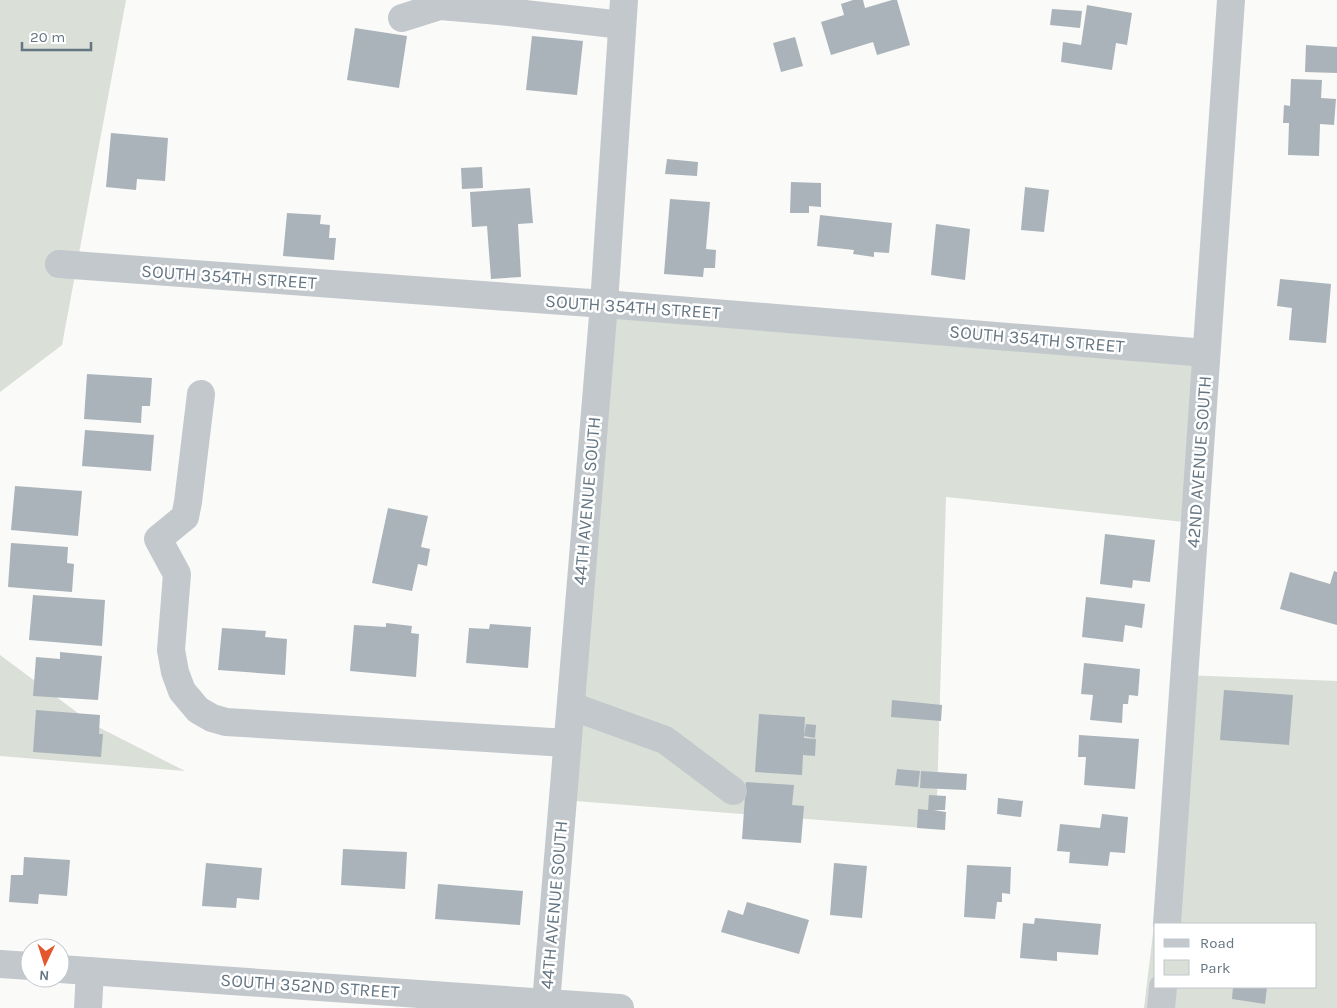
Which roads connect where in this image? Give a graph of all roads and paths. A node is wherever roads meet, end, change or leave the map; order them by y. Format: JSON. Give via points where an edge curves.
{"nodes":[{"id":1,"x":1231,"y":0,"type":"edge"},
{"id":2,"x":623,"y":12,"type":"edge"},
{"id":3,"x":402,"y":18,"type":"dead end"},
{"id":4,"x":59,"y":264,"type":"dead end"},
{"id":5,"x":604,"y":304,"type":"junction"},
{"id":6,"x":1206,"y":352,"type":"junction"},
{"id":7,"x":200,"y":394,"type":"dead end"},
{"id":8,"x":570,"y":706,"type":"junction"},
{"id":9,"x":567,"y":743,"type":"junction"},
{"id":10,"x":733,"y":791,"type":"dead end"},
{"id":11,"x":1167,"y":923,"type":"edge"},
{"id":12,"x":0,"y":964,"type":"edge"},
{"id":13,"x":20,"y":965,"type":"edge"},
{"id":14,"x":70,"y":969,"type":"edge"},
{"id":15,"x":90,"y":971,"type":"junction"},
{"id":16,"x":1163,"y":988,"type":"edge"},
{"id":17,"x":546,"y":1002,"type":"junction"},
{"id":18,"x":88,"y":1008,"type":"edge"},
{"id":19,"x":620,"y":1008,"type":"edge"},
{"id":20,"x":1161,"y":1008,"type":"edge"}],
"edges":[{"from":1,"to":6,"type":"street","name":"42ND AVENUE SOUTH"},
{"from":2,"to":3,"type":"street","via":[[499,11],[440,6]]},
{"from":2,"to":5,"type":"street","name":"44TH AVENUE SOUTH"},
{"from":4,"to":5,"type":"street","name":"SOUTH 354TH STREET"},
{"from":5,"to":6,"type":"street","name":"SOUTH 354TH STREET"},
{"from":5,"to":8,"type":"street","name":"44TH AVENUE SOUTH"},
{"from":6,"to":11,"type":"street","name":"42ND AVENUE SOUTH"},
{"from":7,"to":9,"type":"street","via":[[185,517],[158,538],[177,574],[171,650],[175,672],[182,691],[198,710],[226,722]]},
{"from":8,"to":9,"type":"street","name":"44TH AVENUE SOUTH"},
{"from":8,"to":10,"type":"street","via":[[665,740]]},
{"from":9,"to":17,"type":"street","name":"44TH AVENUE SOUTH"},
{"from":12,"to":13,"type":"street"},
{"from":14,"to":15,"type":"street","name":"SOUTH 352ND STREET"},
{"from":15,"to":17,"type":"street","name":"SOUTH 352ND STREET"},
{"from":15,"to":18,"type":"street"},
{"from":16,"to":20,"type":"street"},
{"from":17,"to":19,"type":"street","name":"SOUTH 352ND STREET"}]}
